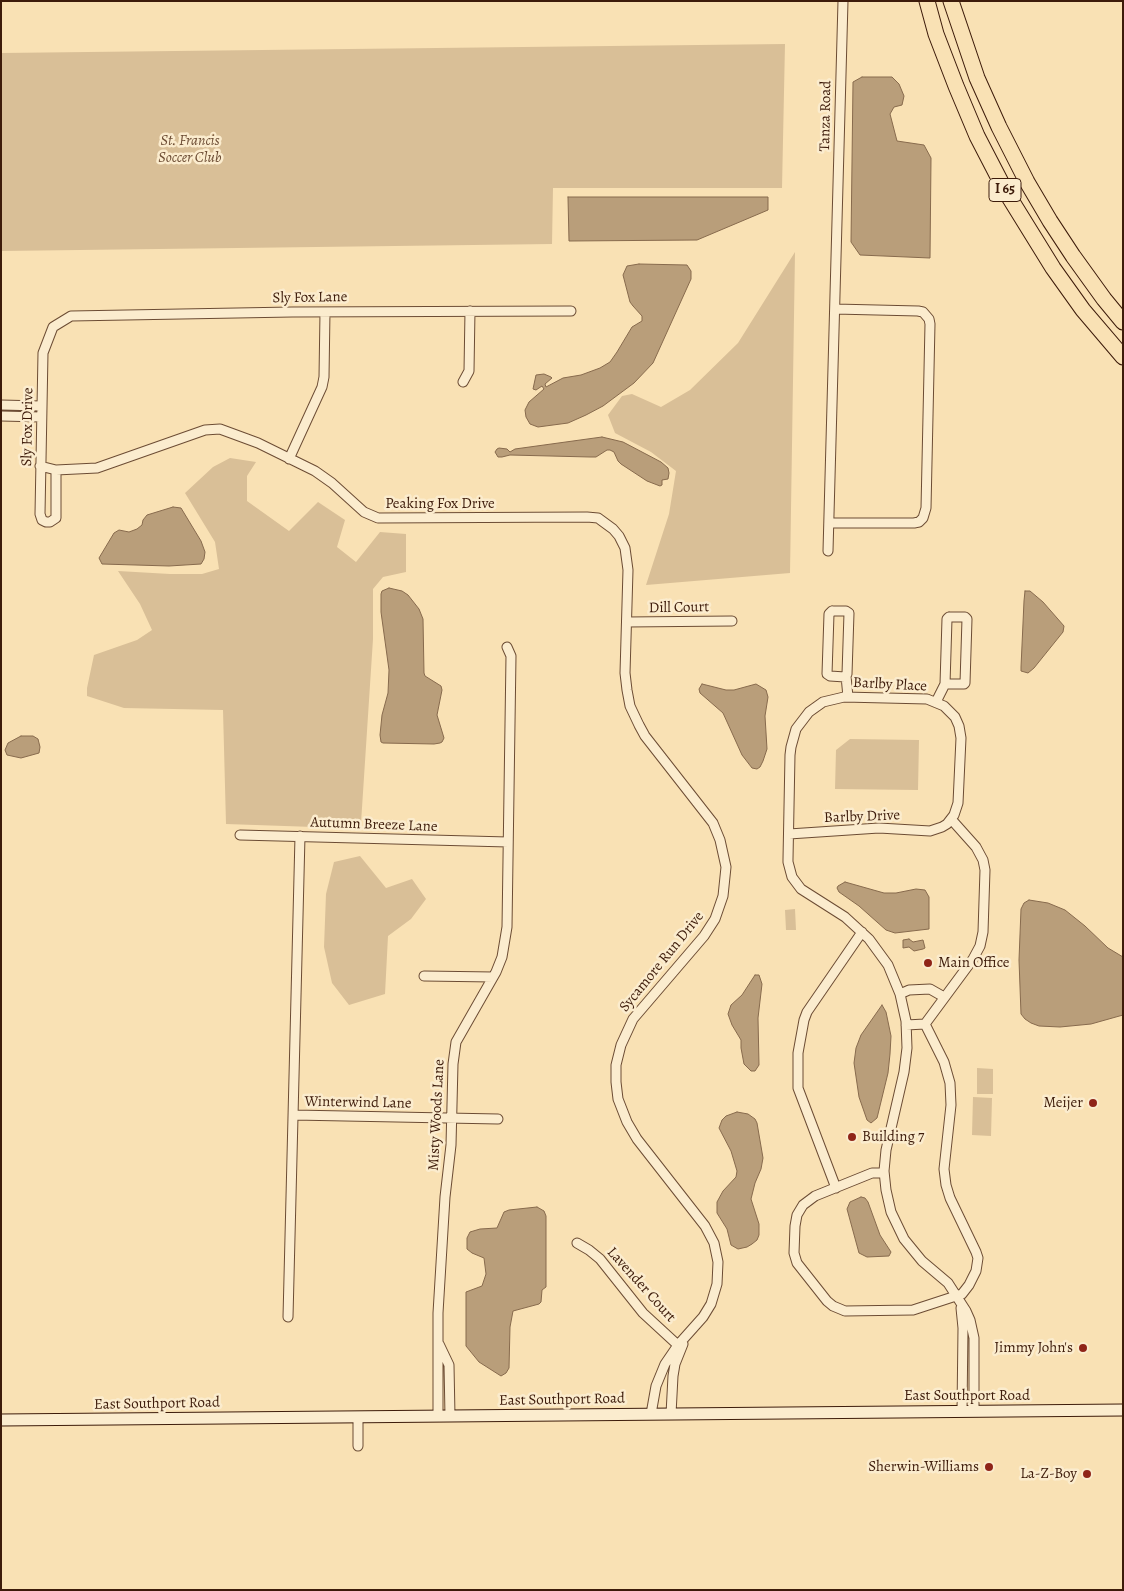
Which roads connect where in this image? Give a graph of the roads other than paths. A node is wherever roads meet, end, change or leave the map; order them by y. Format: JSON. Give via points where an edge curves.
{"nodes":[{"id":1,"x":843,"y":1,"type":"edge"},
{"id":2,"x":927,"y":1,"type":"edge"},
{"id":3,"x":952,"y":1,"type":"edge"},
{"id":4,"x":835,"y":309,"type":"junction"},
{"id":5,"x":470,"y":311,"type":"junction"},
{"id":6,"x":571,"y":311,"type":"dead end"},
{"id":7,"x":325,"y":312,"type":"junction"},
{"id":8,"x":1123,"y":322,"type":"edge"},
{"id":9,"x":53,"y":327,"type":"joint"},
{"id":10,"x":1123,"y":357,"type":"edge"},
{"id":11,"x":463,"y":382,"type":"dead end"},
{"id":12,"x":1,"y":405,"type":"edge"},
{"id":13,"x":42,"y":406,"type":"junction"},
{"id":14,"x":1,"y":416,"type":"edge"},
{"id":15,"x":41,"y":416,"type":"junction"},
{"id":16,"x":289,"y":459,"type":"junction"},
{"id":17,"x":40,"y":466,"type":"junction"},
{"id":18,"x":56,"y":470,"type":"junction"},
{"id":19,"x":829,"y":523,"type":"junction"},
{"id":20,"x":828,"y":551,"type":"dead end"},
{"id":21,"x":628,"y":570,"type":"joint"},
{"id":22,"x":732,"y":621,"type":"dead end"},
{"id":23,"x":627,"y":622,"type":"junction"},
{"id":24,"x":507,"y":647,"type":"dead end"},
{"id":25,"x":846,"y":676,"type":"junction"},
{"id":26,"x":945,"y":684,"type":"junction"},
{"id":27,"x":848,"y":697,"type":"junction"},
{"id":28,"x":936,"y":702,"type":"junction"},
{"id":29,"x":952,"y":819,"type":"junction"},
{"id":30,"x":789,"y":834,"type":"junction"},
{"id":31,"x":240,"y":835,"type":"dead end"},
{"id":32,"x":300,"y":836,"type":"junction"},
{"id":33,"x":508,"y":842,"type":"junction"},
{"id":34,"x":862,"y":932,"type":"junction"},
{"id":35,"x":424,"y":976,"type":"dead end"},
{"id":36,"x":493,"y":977,"type":"junction"},
{"id":37,"x":900,"y":994,"type":"junction"},
{"id":38,"x":944,"y":998,"type":"junction"},
{"id":39,"x":925,"y":1024,"type":"junction"},
{"id":40,"x":906,"y":1025,"type":"junction"},
{"id":41,"x":294,"y":1115,"type":"junction"},
{"id":42,"x":451,"y":1118,"type":"junction"},
{"id":43,"x":498,"y":1119,"type":"dead end"},
{"id":44,"x":884,"y":1173,"type":"junction"},
{"id":45,"x":836,"y":1188,"type":"junction"},
{"id":46,"x":577,"y":1243,"type":"dead end"},
{"id":47,"x":957,"y":1296,"type":"junction"},
{"id":48,"x":288,"y":1317,"type":"dead end"},
{"id":49,"x":680,"y":1346,"type":"junction"},
{"id":50,"x":1123,"y":1410,"type":"edge"},
{"id":51,"x":974,"y":1411,"type":"junction"},
{"id":52,"x":962,"y":1412,"type":"junction"},
{"id":53,"x":651,"y":1414,"type":"junction"},
{"id":54,"x":671,"y":1414,"type":"junction"},
{"id":55,"x":444,"y":1416,"type":"junction"},
{"id":56,"x":358,"y":1417,"type":"junction"},
{"id":57,"x":1,"y":1420,"type":"edge"},
{"id":58,"x":358,"y":1446,"type":"dead end"}],
"edges":[{"from":1,"to":4,"type":"street","name":"Tanza Road"},
{"from":2,"to":10,"type":"highway","number":"I 65","via":[[959,94],[1006,192],[1052,268]]},
{"from":3,"to":8,"type":"highway","number":"I 65","via":[[977,78],[1027,182],[1073,256]]},
{"from":4,"to":19,"type":"street","name":"Tanza Road"},
{"from":4,"to":19,"type":"street","via":[[918,311],[929,319],[926,508],[923,518],[914,523]]},
{"from":5,"to":6,"type":"street","name":"Sly Fox Lane"},
{"from":5,"to":7,"type":"street","name":"Sly Fox Lane"},
{"from":5,"to":11,"type":"street","via":[[469,372]]},
{"from":7,"to":9,"type":"street","name":"Sly Fox Lane","via":[[71,316]]},
{"from":7,"to":16,"type":"street","via":[[322,387]]},
{"from":9,"to":13,"type":"street","name":"Sly Fox Drive","via":[[43,353]]},
{"from":12,"to":13,"type":"street"},
{"from":13,"to":15,"type":"street","name":"Sly Fox Drive"},
{"from":14,"to":15,"type":"street"},
{"from":15,"to":17,"type":"street","name":"Sly Fox Drive"},
{"from":16,"to":18,"type":"street","name":"Peaking Fox Drive","via":[[220,429],[205,430],[97,468]]},
{"from":16,"to":21,"type":"street","name":"Peaking Fox Drive","via":[[315,471],[364,512],[378,518],[598,518],[619,536],[625,548]]},
{"from":17,"to":18,"type":"street","name":"Peaking Fox Drive"},
{"from":17,"to":18,"type":"street","name":"Sly Fox Drive","via":[[40,514],[46,522],[56,518]]},
{"from":19,"to":20,"type":"street","name":"Tanza Road"},
{"from":21,"to":23,"type":"street","name":"Sycamore Run Drive"},
{"from":22,"to":23,"type":"street","name":"Dill Court"},
{"from":23,"to":49,"type":"street","name":"Sycamore Run Drive","via":[[626,678],[632,710],[646,736],[713,823],[726,867],[723,896],[715,919],[633,1019],[620,1045],[616,1065],[618,1099],[629,1128],[702,1221],[716,1249],[719,1267],[715,1294],[707,1311]]},
{"from":24,"to":33,"type":"street","name":"Misty Woods Lane","via":[[511,656]]},
{"from":25,"to":25,"type":"street","via":[[849,613],[832,610],[829,614],[828,674]]},
{"from":25,"to":27,"type":"street"},
{"from":26,"to":26,"type":"street","via":[[947,618],[964,617],[967,620],[965,683]]},
{"from":26,"to":28,"type":"street"},
{"from":27,"to":28,"type":"street","name":"Barlby Place"},
{"from":27,"to":30,"type":"street","name":"Barlby Place","via":[[831,699],[809,712],[792,738]]},
{"from":28,"to":29,"type":"street","name":"Barlby Place","via":[[955,717],[961,738],[958,803]]},
{"from":29,"to":30,"type":"street","name":"Barlby Drive","via":[[930,830],[879,828]]},
{"from":29,"to":38,"type":"street","via":[[983,860],[983,925],[973,959]]},
{"from":30,"to":34,"type":"street","via":[[789,867],[798,886]]},
{"from":31,"to":32,"type":"street","name":"Autumn Breeze Lane"},
{"from":32,"to":33,"type":"street","name":"Autumn Breeze Lane"},
{"from":32,"to":41,"type":"street"},
{"from":33,"to":36,"type":"street","name":"Misty Woods Lane","via":[[507,928],[502,957]]},
{"from":34,"to":37,"type":"street","via":[[886,962]]},
{"from":34,"to":45,"type":"street","via":[[807,1012],[798,1053],[798,1088]]},
{"from":35,"to":36,"type":"street"},
{"from":36,"to":42,"type":"street","name":"Misty Woods Lane","via":[[456,1042]]},
{"from":37,"to":38,"type":"street","via":[[930,989]]},
{"from":37,"to":40,"type":"street"},
{"from":38,"to":39,"type":"street"},
{"from":39,"to":40,"type":"street"},
{"from":39,"to":47,"type":"street","via":[[944,1062],[950,1083],[944,1169],[947,1191],[978,1258],[972,1281]]},
{"from":40,"to":44,"type":"street","via":[[905,1068],[886,1150]]},
{"from":41,"to":42,"type":"street","name":"Winterwind Lane"},
{"from":41,"to":48,"type":"street"},
{"from":42,"to":43,"type":"street","name":"Winterwind Lane"},
{"from":42,"to":55,"type":"street","name":"Misty Woods Lane","via":[[438,1313],[438,1342],[449,1365]]},
{"from":44,"to":45,"type":"street","via":[[872,1174]]},
{"from":44,"to":47,"type":"street","via":[[889,1206],[904,1239]]},
{"from":45,"to":47,"type":"street","via":[[815,1196],[800,1209],[795,1221],[797,1264],[826,1300],[849,1311],[913,1310]]},
{"from":46,"to":49,"type":"street","name":"Lavender Court","via":[[600,1259],[643,1313]]},
{"from":47,"to":51,"type":"street","via":[[970,1320],[974,1338]]},
{"from":47,"to":52,"type":"street","via":[[963,1328]]},
{"from":49,"to":53,"type":"street","name":"Sycamore Run Drive","via":[[667,1360],[659,1377]]},
{"from":49,"to":54,"type":"street","name":"Sycamore Run Drive","via":[[672,1376]]},
{"from":50,"to":51,"type":"main road","name":"East Southport Road"},
{"from":51,"to":52,"type":"main road","name":"East Southport Road"},
{"from":52,"to":54,"type":"main road","name":"East Southport Road"},
{"from":53,"to":54,"type":"main road","name":"East Southport Road"},
{"from":53,"to":55,"type":"main road","name":"East Southport Road"},
{"from":55,"to":56,"type":"main road","name":"East Southport Road"},
{"from":56,"to":57,"type":"main road","name":"East Southport Road"},
{"from":56,"to":58,"type":"street"}]}
